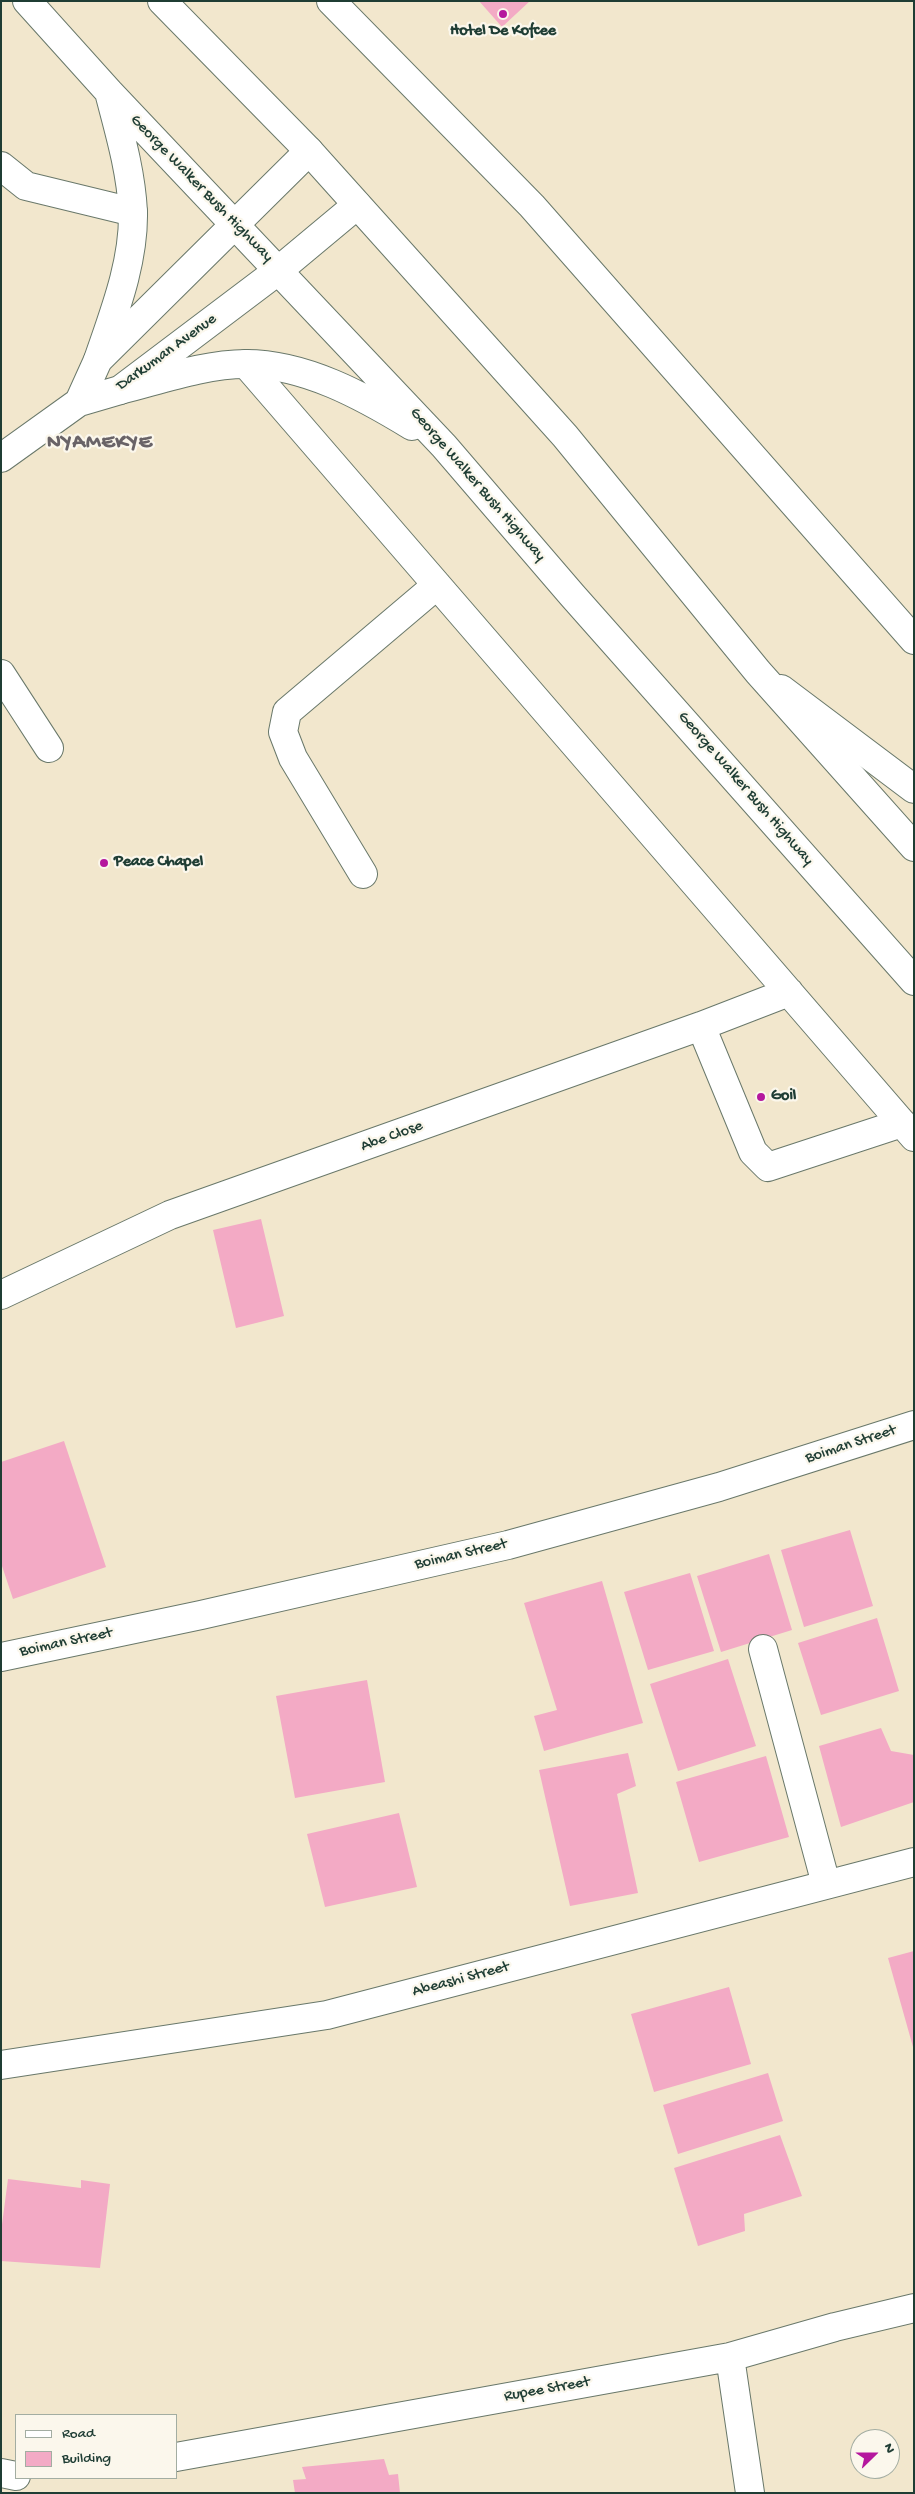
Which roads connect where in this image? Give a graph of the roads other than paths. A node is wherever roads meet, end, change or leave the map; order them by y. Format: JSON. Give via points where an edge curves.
{"nodes":[{"id":1,"x":27,"y":1,"type":"edge"},
{"id":2,"x":162,"y":1,"type":"edge"},
{"id":3,"x":331,"y":1,"type":"edge"},
{"id":4,"x":109,"y":92,"type":"junction"},
{"id":5,"x":309,"y":151,"type":"junction"},
{"id":6,"x":1,"y":166,"type":"edge"},
{"id":7,"x":357,"y":205,"type":"junction"},
{"id":8,"x":132,"y":212,"type":"junction"},
{"id":9,"x":234,"y":224,"type":"junction"},
{"id":10,"x":279,"y":270,"type":"junction"},
{"id":11,"x":98,"y":360,"type":"junction"},
{"id":12,"x":246,"y":364,"type":"junction"},
{"id":13,"x":120,"y":390,"type":"junction"},
{"id":14,"x":79,"y":402,"type":"junction"},
{"id":15,"x":444,"y":446,"type":"junction"},
{"id":16,"x":1,"y":458,"type":"edge"},
{"id":17,"x":438,"y":585,"type":"junction"},
{"id":18,"x":914,"y":640,"type":"edge"},
{"id":19,"x":758,"y":672,"type":"junction"},
{"id":20,"x":1,"y":674,"type":"edge"},
{"id":21,"x":49,"y":748,"type":"dead end"},
{"id":22,"x":914,"y":790,"type":"edge"},
{"id":23,"x":914,"y":848,"type":"edge"},
{"id":24,"x":363,"y":874,"type":"dead end"},
{"id":25,"x":914,"y":982,"type":"edge"},
{"id":26,"x":789,"y":992,"type":"junction"},
{"id":27,"x":701,"y":1026,"type":"junction"},
{"id":28,"x":908,"y":1130,"type":"edge"},
{"id":29,"x":1,"y":1295,"type":"edge"},
{"id":30,"x":914,"y":1425,"type":"edge"},
{"id":31,"x":763,"y":1649,"type":"dead end"},
{"id":32,"x":1,"y":1657,"type":"edge"},
{"id":33,"x":914,"y":1862,"type":"edge"},
{"id":34,"x":826,"y":1884,"type":"junction"},
{"id":35,"x":1,"y":2065,"type":"edge"},
{"id":36,"x":914,"y":2308,"type":"edge"},
{"id":37,"x":730,"y":2357,"type":"junction"},
{"id":38,"x":178,"y":2457,"type":"edge"},
{"id":39,"x":1,"y":2473,"type":"edge"},
{"id":40,"x":15,"y":2476,"type":"edge"},
{"id":41,"x":750,"y":2493,"type":"edge"}],
"edges":[{"from":1,"to":4,"type":"main road","name":"George Walker Bush Highway"},
{"from":2,"to":5,"type":"main road"},
{"from":3,"to":18,"type":"main road","via":[[532,206]]},
{"from":4,"to":8,"type":"main road","via":[[125,153]]},
{"from":4,"to":9,"type":"main road","name":"George Walker Bush Highway"},
{"from":5,"to":7,"type":"main road"},
{"from":5,"to":9,"type":"main road","name":"Darkuman Avenue"},
{"from":6,"to":8,"type":"main road","via":[[26,186]]},
{"from":7,"to":10,"type":"main road","name":"Darkuman Avenue"},
{"from":7,"to":19,"type":"main road","via":[[565,436]]},
{"from":8,"to":11,"type":"main road","via":[[130,256]]},
{"from":9,"to":10,"type":"main road","name":"George Walker Bush Highway"},
{"from":9,"to":11,"type":"main road","name":"Darkuman Avenue"},
{"from":10,"to":13,"type":"main road","name":"Darkuman Avenue"},
{"from":10,"to":15,"type":"main road","name":"George Walker Bush Highway"},
{"from":11,"to":14,"type":"main road","name":"Darkuman Avenue"},
{"from":12,"to":13,"type":"main road","via":[[208,368]]},
{"from":12,"to":15,"type":"main road","via":[[284,368],[367,398]]},
{"from":12,"to":17,"type":"main road"},
{"from":13,"to":14,"type":"main road","name":"Darkuman Avenue"},
{"from":14,"to":16,"type":"main road","name":"Darkuman Avenue"},
{"from":15,"to":25,"type":"main road","name":"George Walker Bush Highway"},
{"from":17,"to":24,"type":"main road","via":[[287,712],[283,732],[293,758]]},
{"from":17,"to":26,"type":"main road"},
{"from":19,"to":22,"type":"main road"},
{"from":19,"to":23,"type":"main road"},
{"from":20,"to":21,"type":"main road"},
{"from":26,"to":27,"type":"main road","name":"Abe Close"},
{"from":26,"to":28,"type":"main road"},
{"from":27,"to":28,"type":"main road","via":[[753,1152],[768,1167]]},
{"from":27,"to":29,"type":"main road","name":"Abe Close","via":[[170,1215]]},
{"from":30,"to":32,"type":"main road","name":"Boiman Street","via":[[720,1487],[508,1545]]},
{"from":31,"to":34,"type":"main road"},
{"from":33,"to":34,"type":"main road","name":"Abeashi Street"},
{"from":34,"to":35,"type":"main road","name":"Abeashi Street","via":[[327,2015]]},
{"from":36,"to":37,"type":"main road","name":"Rupee Street"},
{"from":37,"to":38,"type":"main road","name":"Rupee Street"},
{"from":37,"to":41,"type":"main road"},
{"from":39,"to":40,"type":"main road"}]}
